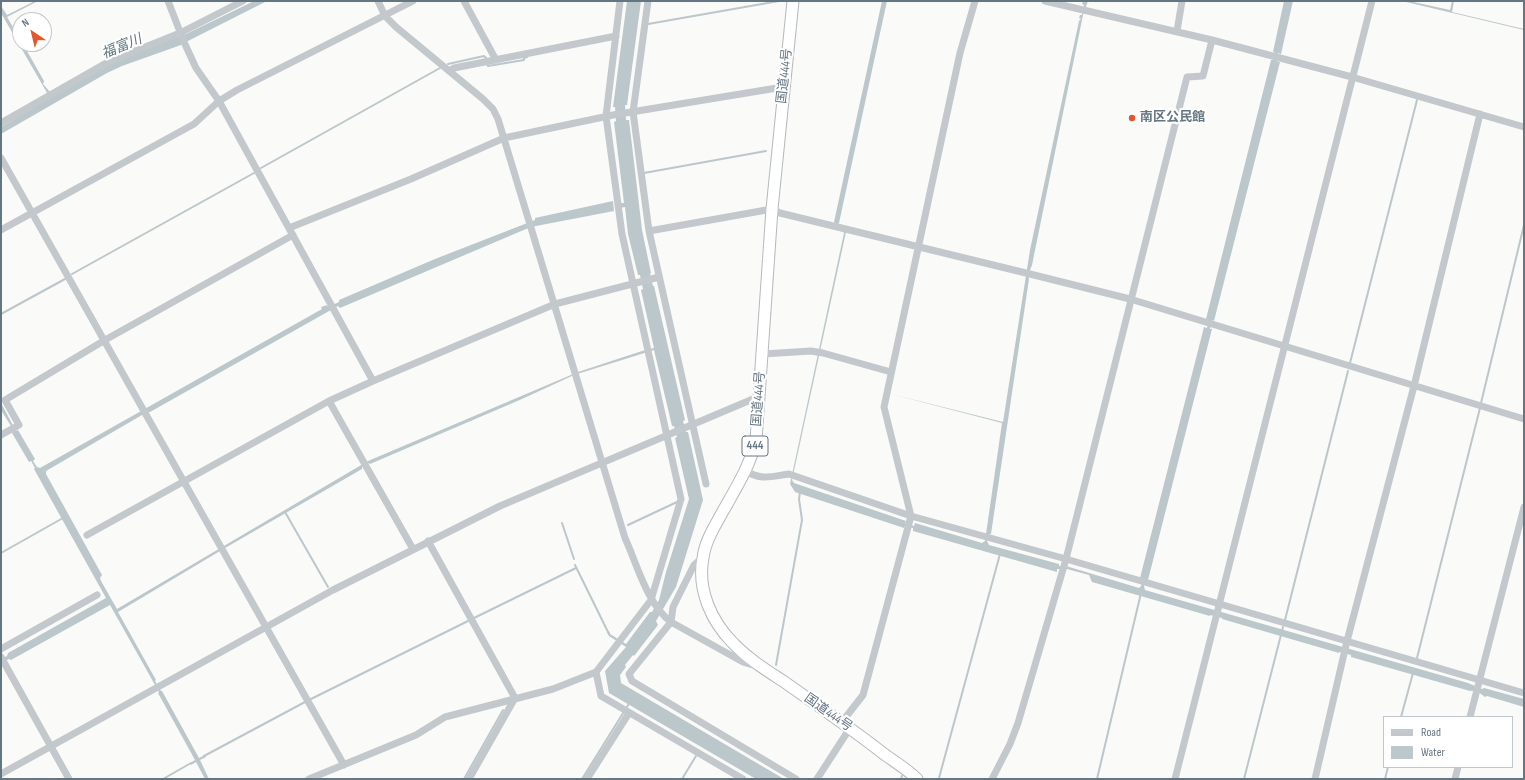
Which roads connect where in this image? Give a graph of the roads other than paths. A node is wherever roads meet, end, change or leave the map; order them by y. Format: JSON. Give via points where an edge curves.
{"nodes":[{"id":1,"x":168,"y":1,"type":"edge"},
{"id":2,"x":243,"y":1,"type":"edge"},
{"id":3,"x":378,"y":1,"type":"edge"},
{"id":4,"x":413,"y":1,"type":"edge"},
{"id":5,"x":464,"y":1,"type":"edge"},
{"id":6,"x":620,"y":1,"type":"edge"},
{"id":7,"x":648,"y":1,"type":"edge"},
{"id":8,"x":793,"y":1,"type":"edge"},
{"id":9,"x":975,"y":1,"type":"edge"},
{"id":10,"x":1045,"y":1,"type":"edge"},
{"id":11,"x":1182,"y":1,"type":"edge"},
{"id":12,"x":1372,"y":1,"type":"edge"},
{"id":13,"x":385,"y":16,"type":"junction"},
{"id":14,"x":1177,"y":31,"type":"junction"},
{"id":15,"x":616,"y":36,"type":"junction"},
{"id":16,"x":182,"y":37,"type":"junction"},
{"id":17,"x":1212,"y":40,"type":"junction"},
{"id":18,"x":496,"y":60,"type":"junction"},
{"id":19,"x":448,"y":70,"type":"junction"},
{"id":20,"x":1352,"y":77,"type":"junction"},
{"id":21,"x":783,"y":87,"type":"junction"},
{"id":22,"x":219,"y":101,"type":"junction"},
{"id":23,"x":630,"y":112,"type":"junction"},
{"id":24,"x":1480,"y":114,"type":"junction"},
{"id":25,"x":610,"y":115,"type":"junction"},
{"id":26,"x":1,"y":123,"type":"edge"},
{"id":27,"x":1524,"y":127,"type":"edge"},
{"id":28,"x":504,"y":138,"type":"junction"},
{"id":29,"x":1,"y":158,"type":"edge"},
{"id":30,"x":772,"y":209,"type":"junction"},
{"id":31,"x":32,"y":213,"type":"junction"},
{"id":32,"x":289,"y":228,"type":"junction"},
{"id":33,"x":1,"y":230,"type":"edge"},
{"id":34,"x":649,"y":231,"type":"junction"},
{"id":35,"x":293,"y":235,"type":"junction"},
{"id":36,"x":918,"y":247,"type":"junction"},
{"id":37,"x":656,"y":278,"type":"junction"},
{"id":38,"x":636,"y":283,"type":"junction"},
{"id":39,"x":1130,"y":299,"type":"junction"},
{"id":40,"x":555,"y":304,"type":"junction"},
{"id":41,"x":105,"y":340,"type":"junction"},
{"id":42,"x":1284,"y":347,"type":"junction"},
{"id":43,"x":763,"y":354,"type":"junction"},
{"id":44,"x":891,"y":372,"type":"junction"},
{"id":45,"x":374,"y":380,"type":"junction"},
{"id":46,"x":1414,"y":386,"type":"junction"},
{"id":47,"x":760,"y":396,"type":"junction"},
{"id":48,"x":329,"y":401,"type":"junction"},
{"id":49,"x":1524,"y":418,"type":"edge"},
{"id":50,"x":691,"y":425,"type":"junction"},
{"id":51,"x":669,"y":434,"type":"junction"},
{"id":52,"x":1,"y":435,"type":"edge"},
{"id":53,"x":604,"y":462,"type":"junction"},
{"id":54,"x":746,"y":471,"type":"junction"},
{"id":55,"x":184,"y":482,"type":"junction"},
{"id":56,"x":706,"y":484,"type":"dead end"},
{"id":57,"x":1524,"y":507,"type":"edge"},
{"id":58,"x":910,"y":523,"type":"junction"},
{"id":59,"x":87,"y":536,"type":"dead end"},
{"id":60,"x":428,"y":541,"type":"junction"},
{"id":61,"x":413,"y":549,"type":"junction"},
{"id":62,"x":703,"y":557,"type":"junction"},
{"id":63,"x":1064,"y":565,"type":"junction"},
{"id":64,"x":97,"y":595,"type":"dead end"},
{"id":65,"x":651,"y":600,"type":"junction"},
{"id":66,"x":1218,"y":607,"type":"junction"},
{"id":67,"x":668,"y":620,"type":"junction"},
{"id":68,"x":266,"y":627,"type":"junction"},
{"id":69,"x":1346,"y":644,"type":"junction"},
{"id":70,"x":1,"y":649,"type":"edge"},
{"id":71,"x":2,"y":659,"type":"edge"},
{"id":72,"x":764,"y":668,"type":"junction"},
{"id":73,"x":596,"y":672,"type":"junction"},
{"id":74,"x":1478,"y":686,"type":"junction"},
{"id":75,"x":1524,"y":693,"type":"edge"},
{"id":76,"x":515,"y":698,"type":"junction"},
{"id":77,"x":626,"y":711,"type":"junction"},
{"id":78,"x":1470,"y":716,"type":"edge"},
{"id":79,"x":846,"y":725,"type":"junction"},
{"id":80,"x":51,"y":746,"type":"junction"},
{"id":81,"x":344,"y":765,"type":"junction"},
{"id":82,"x":1458,"y":768,"type":"edge"},
{"id":83,"x":1,"y":774,"type":"edge"},
{"id":84,"x":69,"y":779,"type":"edge"},
{"id":85,"x":309,"y":779,"type":"edge"},
{"id":86,"x":469,"y":779,"type":"edge"},
{"id":87,"x":587,"y":779,"type":"edge"},
{"id":88,"x":743,"y":779,"type":"edge"},
{"id":89,"x":796,"y":779,"type":"edge"},
{"id":90,"x":817,"y":779,"type":"edge"},
{"id":91,"x":918,"y":779,"type":"edge"},
{"id":92,"x":992,"y":779,"type":"edge"},
{"id":93,"x":1174,"y":779,"type":"edge"},
{"id":94,"x":1315,"y":779,"type":"edge"},
{"id":95,"x":1454,"y":779,"type":"edge"}],
"edges":[{"from":1,"to":16,"type":"street"},
{"from":2,"to":16,"type":"street"},
{"from":3,"to":13,"type":"street"},
{"from":4,"to":13,"type":"street"},
{"from":5,"to":18,"type":"street"},
{"from":6,"to":15,"type":"street"},
{"from":7,"to":23,"type":"street"},
{"from":8,"to":21,"type":"highway","name":"国道444号","number":"444"},
{"from":9,"to":36,"type":"street","via":[[960,53]]},
{"from":10,"to":14,"type":"street"},
{"from":11,"to":14,"type":"street"},
{"from":12,"to":20,"type":"street"},
{"from":13,"to":19,"type":"street"},
{"from":13,"to":22,"type":"street"},
{"from":14,"to":17,"type":"street"},
{"from":15,"to":18,"type":"street"},
{"from":15,"to":25,"type":"street"},
{"from":16,"to":22,"type":"street","via":[[196,68]]},
{"from":16,"to":26,"type":"street","via":[[108,62]]},
{"from":17,"to":20,"type":"street"},
{"from":17,"to":39,"type":"street","via":[[1203,76],[1187,77]]},
{"from":18,"to":19,"type":"street"},
{"from":19,"to":28,"type":"street","via":[[493,110]]},
{"from":20,"to":24,"type":"street"},
{"from":20,"to":42,"type":"street"},
{"from":21,"to":23,"type":"street"},
{"from":21,"to":30,"type":"highway","name":"国道444号","number":"444"},
{"from":22,"to":31,"type":"street","via":[[194,124]]},
{"from":22,"to":32,"type":"street"},
{"from":23,"to":25,"type":"street"},
{"from":23,"to":34,"type":"street"},
{"from":24,"to":27,"type":"street"},
{"from":24,"to":46,"type":"street"},
{"from":25,"to":28,"type":"street"},
{"from":25,"to":38,"type":"street","via":[[622,234]]},
{"from":28,"to":32,"type":"street"},
{"from":28,"to":40,"type":"street"},
{"from":29,"to":31,"type":"street"},
{"from":30,"to":34,"type":"street"},
{"from":30,"to":36,"type":"street","via":[[780,214]]},
{"from":30,"to":43,"type":"highway","name":"国道444号","number":"444"},
{"from":31,"to":33,"type":"street"},
{"from":31,"to":41,"type":"street"},
{"from":32,"to":35,"type":"street"},
{"from":34,"to":37,"type":"street"},
{"from":35,"to":41,"type":"street"},
{"from":35,"to":45,"type":"street"},
{"from":36,"to":39,"type":"street"},
{"from":36,"to":44,"type":"street"},
{"from":37,"to":38,"type":"street"},
{"from":37,"to":50,"type":"street"},
{"from":38,"to":40,"type":"street"},
{"from":38,"to":51,"type":"street"},
{"from":39,"to":42,"type":"street"},
{"from":39,"to":63,"type":"street"},
{"from":40,"to":45,"type":"street"},
{"from":40,"to":53,"type":"street"},
{"from":41,"to":52,"type":"street","via":[[5,400],[20,425]]},
{"from":41,"to":55,"type":"street"},
{"from":42,"to":46,"type":"street"},
{"from":42,"to":66,"type":"street"},
{"from":43,"to":44,"type":"street","via":[[819,352]]},
{"from":43,"to":47,"type":"highway","name":"国道444号","number":"444"},
{"from":44,"to":58,"type":"street","via":[[884,407]]},
{"from":45,"to":48,"type":"street"},
{"from":46,"to":49,"type":"street"},
{"from":46,"to":69,"type":"street"},
{"from":47,"to":50,"type":"street"},
{"from":47,"to":54,"type":"highway","name":"国道444号","number":"444","via":[[756,440]]},
{"from":48,"to":55,"type":"street"},
{"from":48,"to":61,"type":"street"},
{"from":50,"to":51,"type":"street"},
{"from":50,"to":56,"type":"street"},
{"from":51,"to":53,"type":"street"},
{"from":51,"to":65,"type":"street","via":[[681,499]]},
{"from":53,"to":60,"type":"street","via":[[500,506]]},
{"from":53,"to":65,"type":"street","via":[[626,538]]},
{"from":54,"to":58,"type":"street","via":[[751,475],[769,478],[792,476]]},
{"from":54,"to":62,"type":"highway","name":"国道444号","number":"444","via":[[714,527]]},
{"from":55,"to":59,"type":"street"},
{"from":55,"to":68,"type":"street"},
{"from":57,"to":74,"type":"street"},
{"from":58,"to":63,"type":"street","via":[[987,537]]},
{"from":58,"to":79,"type":"street","via":[[862,696]]},
{"from":60,"to":61,"type":"street"},
{"from":60,"to":76,"type":"street"},
{"from":61,"to":68,"type":"street"},
{"from":62,"to":67,"type":"street","via":[[694,565]]},
{"from":62,"to":72,"type":"highway","name":"国道444号","number":"444","via":[[704,593],[710,612],[733,644]]},
{"from":63,"to":66,"type":"street","via":[[1144,583]]},
{"from":63,"to":92,"type":"street","via":[[1018,723]]},
{"from":64,"to":70,"type":"street"},
{"from":65,"to":67,"type":"street"},
{"from":65,"to":73,"type":"street","via":[[619,641],[616,652]]},
{"from":66,"to":69,"type":"street"},
{"from":66,"to":93,"type":"street"},
{"from":67,"to":72,"type":"street","via":[[743,662]]},
{"from":67,"to":89,"type":"street","via":[[632,664],[632,681]]},
{"from":68,"to":80,"type":"street"},
{"from":68,"to":81,"type":"street"},
{"from":69,"to":74,"type":"street"},
{"from":69,"to":94,"type":"street"},
{"from":71,"to":80,"type":"street"},
{"from":72,"to":79,"type":"highway","name":"国道444号","number":"444"},
{"from":73,"to":76,"type":"street","via":[[553,689]]},
{"from":73,"to":77,"type":"street","via":[[601,696]]},
{"from":74,"to":75,"type":"street"},
{"from":74,"to":78,"type":"street"},
{"from":76,"to":81,"type":"street","via":[[445,717],[416,735]]},
{"from":76,"to":86,"type":"street"},
{"from":77,"to":87,"type":"street"},
{"from":77,"to":88,"type":"street"},
{"from":79,"to":90,"type":"street"},
{"from":79,"to":91,"type":"highway","name":"国道444号","number":"444"},
{"from":80,"to":83,"type":"street"},
{"from":80,"to":84,"type":"street"},
{"from":81,"to":85,"type":"street"},
{"from":82,"to":95,"type":"street"}]}
